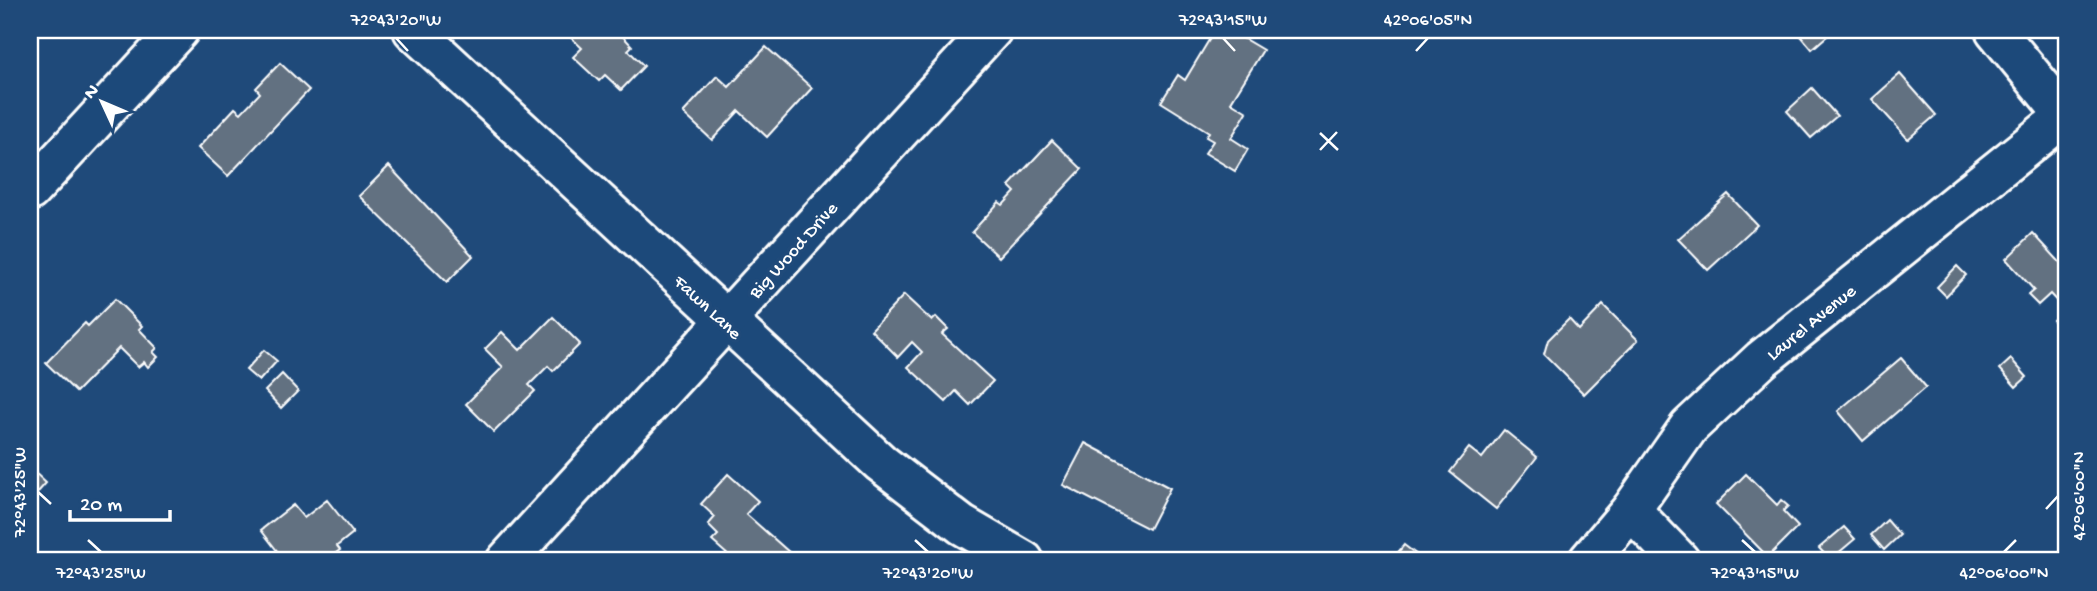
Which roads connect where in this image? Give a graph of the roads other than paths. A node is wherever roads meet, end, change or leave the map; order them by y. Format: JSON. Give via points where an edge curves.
{"nodes":[{"id":1,"x":179,"y":30,"type":"edge"},
{"id":2,"x":413,"y":30,"type":"edge"},
{"id":3,"x":992,"y":30,"type":"edge"},
{"id":4,"x":1995,"y":30,"type":"edge"},
{"id":5,"x":2066,"y":117,"type":"edge"},
{"id":6,"x":30,"y":191,"type":"edge"},
{"id":7,"x":725,"y":322,"type":"junction"},
{"id":8,"x":1630,"y":510,"type":"junction"},
{"id":9,"x":506,"y":561,"type":"edge"},
{"id":10,"x":1024,"y":561,"type":"edge"},
{"id":11,"x":1588,"y":561,"type":"edge"},
{"id":12,"x":1680,"y":561,"type":"edge"}],
"edges":[{"from":1,"to":6,"type":"street"},
{"from":2,"to":7,"type":"street","name":"Fawn Lane"},
{"from":3,"to":7,"type":"street","name":"Big Wood Drive"},
{"from":4,"to":5,"type":"street"},
{"from":5,"to":8,"type":"street","name":"Laurel Avenue","via":[[1762,359],[1689,427]]},
{"from":7,"to":9,"type":"street","name":"Big Wood Drive"},
{"from":7,"to":10,"type":"street","name":"Fawn Lane","via":[[881,463],[962,525]]},
{"from":8,"to":11,"type":"street","name":"Laurel Avenue"},
{"from":8,"to":12,"type":"street"}]}
